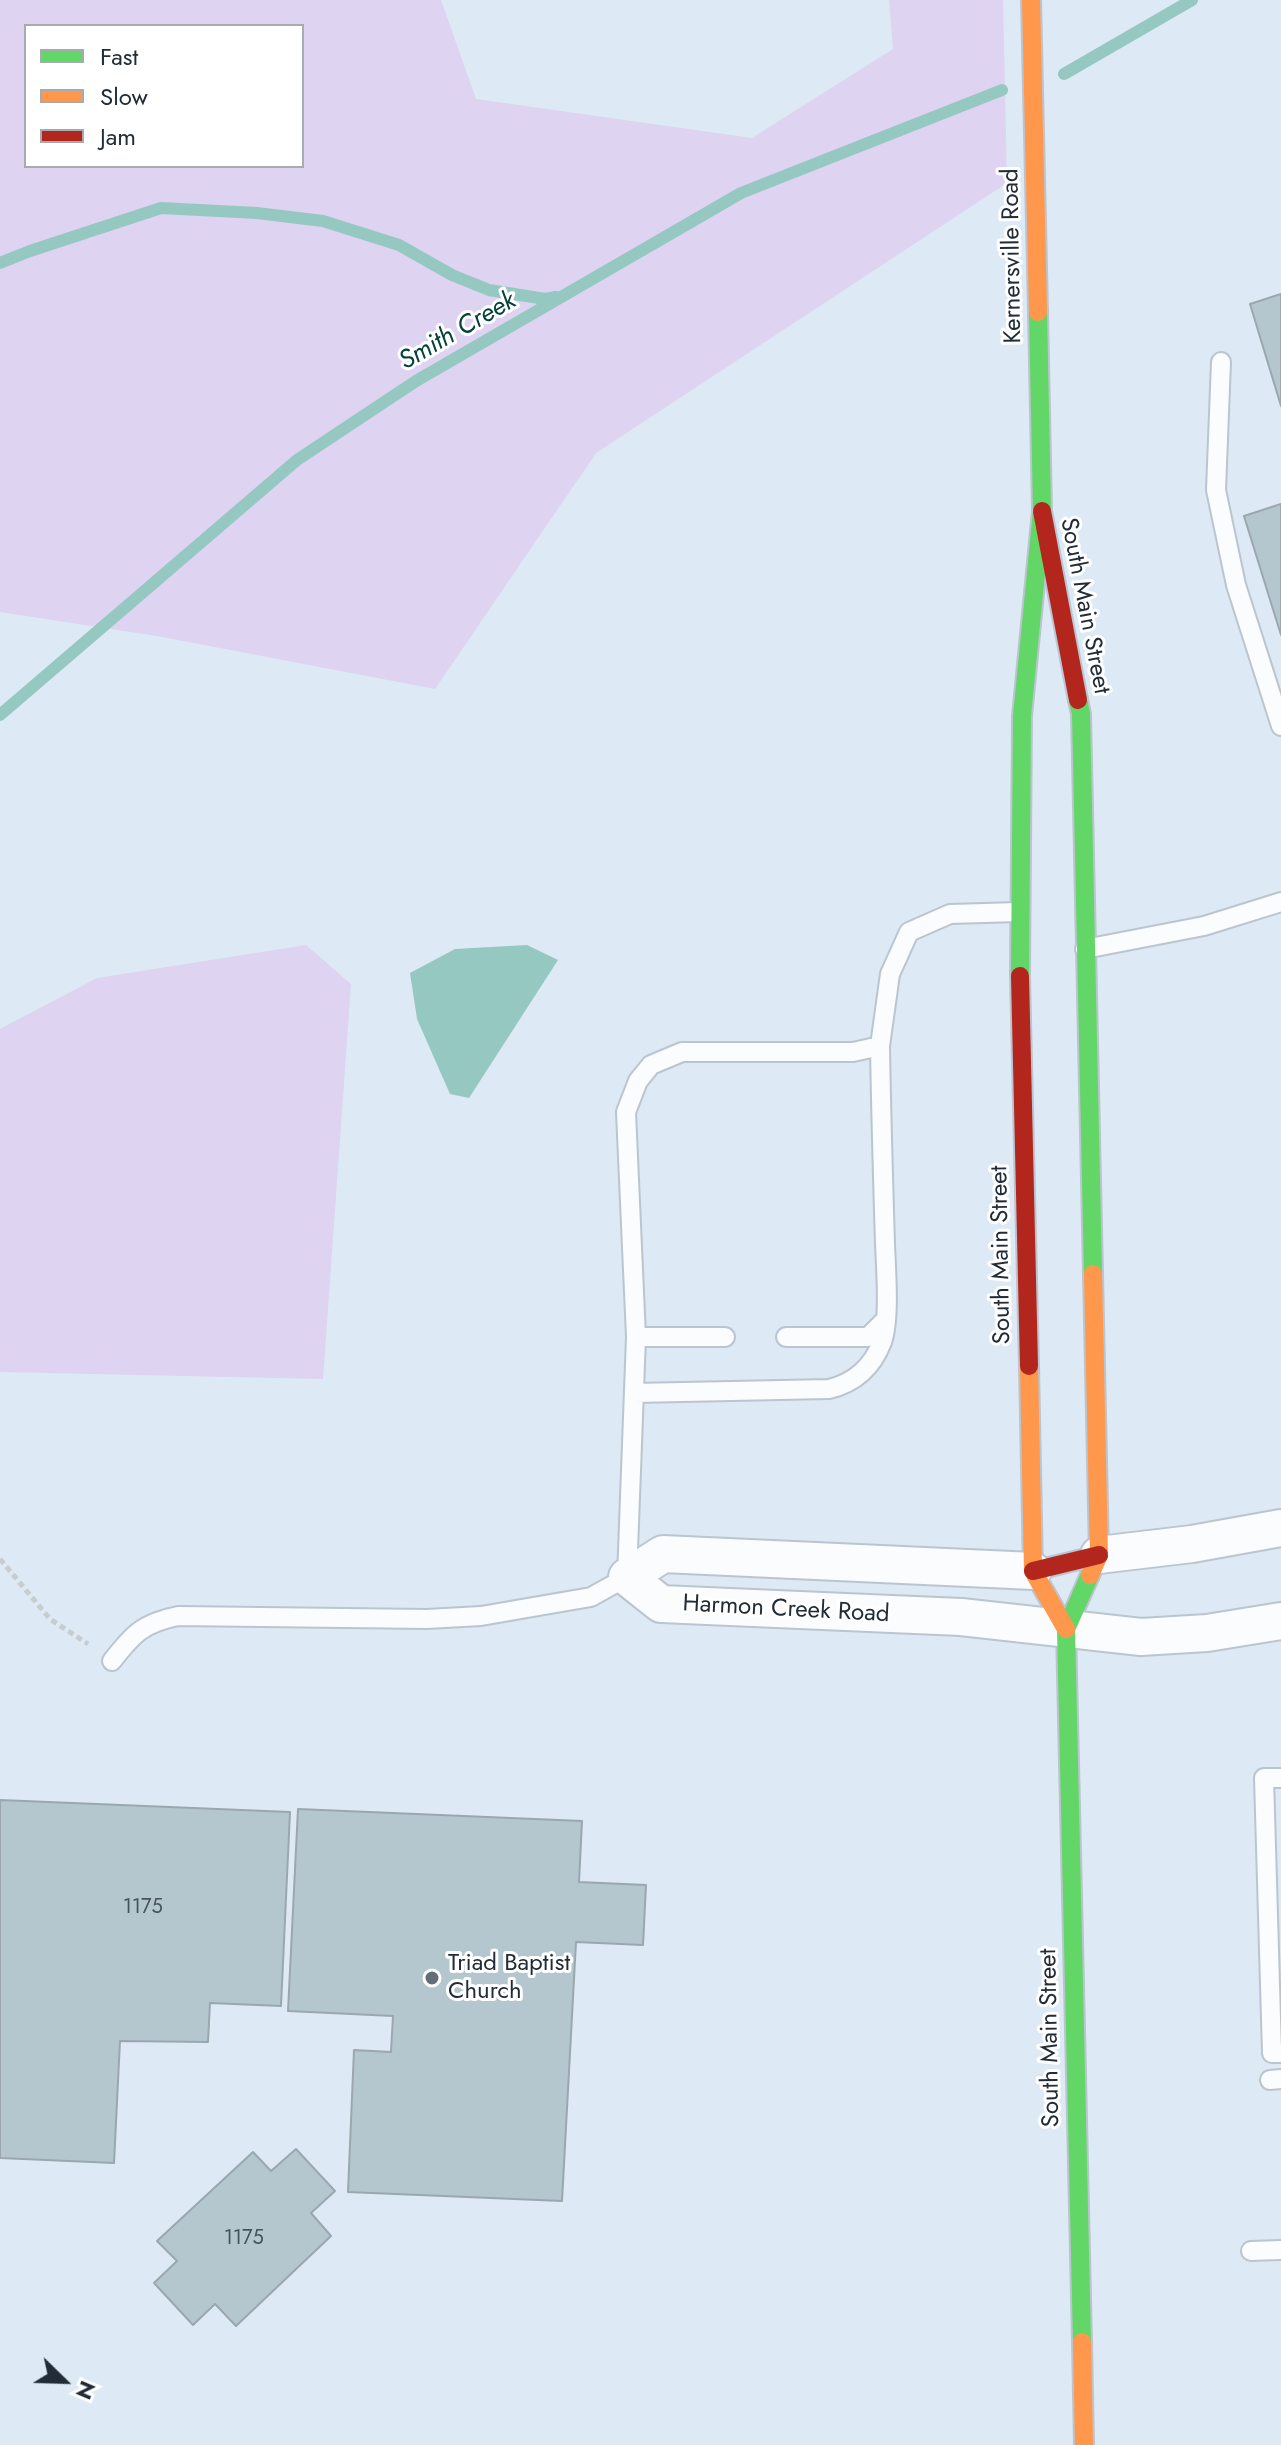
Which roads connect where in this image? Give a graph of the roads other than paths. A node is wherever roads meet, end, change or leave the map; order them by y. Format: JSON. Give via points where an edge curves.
{"nodes":[{"id":1,"x":1031,"y":0,"type":"edge"},
{"id":2,"x":1221,"y":362,"type":"dead end"},
{"id":3,"x":1042,"y":511,"type":"junction"},
{"id":4,"x":1281,"y":726,"type":"edge"},
{"id":5,"x":1281,"y":902,"type":"edge"},
{"id":6,"x":1019,"y":912,"type":"junction"},
{"id":7,"x":1085,"y":949,"type":"junction"},
{"id":8,"x":880,"y":1046,"type":"junction"},
{"id":9,"x":884,"y":1321,"type":"junction"},
{"id":10,"x":636,"y":1337,"type":"junction"},
{"id":11,"x":725,"y":1337,"type":"dead end"},
{"id":12,"x":786,"y":1337,"type":"dead end"},
{"id":13,"x":634,"y":1393,"type":"junction"},
{"id":14,"x":1281,"y":1528,"type":"edge"},
{"id":15,"x":1099,"y":1555,"type":"junction"},
{"id":16,"x":1033,"y":1571,"type":"junction"},
{"id":17,"x":627,"y":1577,"type":"junction"},
{"id":18,"x":1281,"y":1621,"type":"edge"},
{"id":19,"x":1066,"y":1629,"type":"junction"},
{"id":20,"x":112,"y":1661,"type":"road end"},
{"id":21,"x":1281,"y":1778,"type":"edge"},
{"id":22,"x":1275,"y":1980,"type":"edge"},
{"id":23,"x":1276,"y":2053,"type":"edge"},
{"id":24,"x":1281,"y":2250,"type":"edge"},
{"id":25,"x":1251,"y":2251,"type":"dead end"},
{"id":26,"x":1084,"y":2445,"type":"edge"}],
"edges":[{"from":1,"to":3,"type":"main road","name":"Kernersville Road"},
{"from":2,"to":4,"type":"lane","via":[[1216,490],[1236,585]]},
{"from":3,"to":6,"type":"main road","name":"South Main Street","via":[[1022,716]]},
{"from":3,"to":7,"type":"main road","name":"South Main Street","via":[[1081,714]]},
{"from":5,"to":7,"type":"lane","via":[[1204,926]]},
{"from":6,"to":8,"type":"lane","via":[[950,914],[909,932],[890,974]]},
{"from":6,"to":16,"type":"main road","name":"South Main Street"},
{"from":7,"to":15,"type":"main road","name":"South Main Street"},
{"from":8,"to":9,"type":"lane"},
{"from":8,"to":10,"type":"lane","via":[[853,1052],[682,1052],[651,1065],[626,1112]]},
{"from":9,"to":12,"type":"lane","via":[[868,1337]]},
{"from":9,"to":13,"type":"lane","via":[[877,1353],[847,1385],[813,1391]]},
{"from":10,"to":11,"type":"lane"},
{"from":10,"to":13,"type":"lane"},
{"from":13,"to":17,"type":"lane"},
{"from":14,"to":15,"type":"street","name":"Harmon Creek Road"},
{"from":15,"to":16,"type":"main road","name":"Harmon Creek Road"},
{"from":15,"to":19,"type":"main road","name":"South Main Street"},
{"from":16,"to":17,"type":"street","name":"Harmon Creek Road","via":[[663,1554]]},
{"from":16,"to":19,"type":"main road","name":"South Main Street"},
{"from":17,"to":19,"type":"street","name":"Harmon Creek Road","via":[[661,1604],[961,1617]]},
{"from":17,"to":20,"type":"lane","via":[[591,1597],[481,1616],[178,1616],[154,1621],[132,1635]]},
{"from":18,"to":19,"type":"street","name":"Harmon Creek Road","via":[[1165,1638]]},
{"from":19,"to":26,"type":"main road","name":"South Main Street"},
{"from":21,"to":22,"type":"lane","via":[[1264,1778]]},
{"from":22,"to":23,"type":"lane"},
{"from":24,"to":25,"type":"lane"}]}
